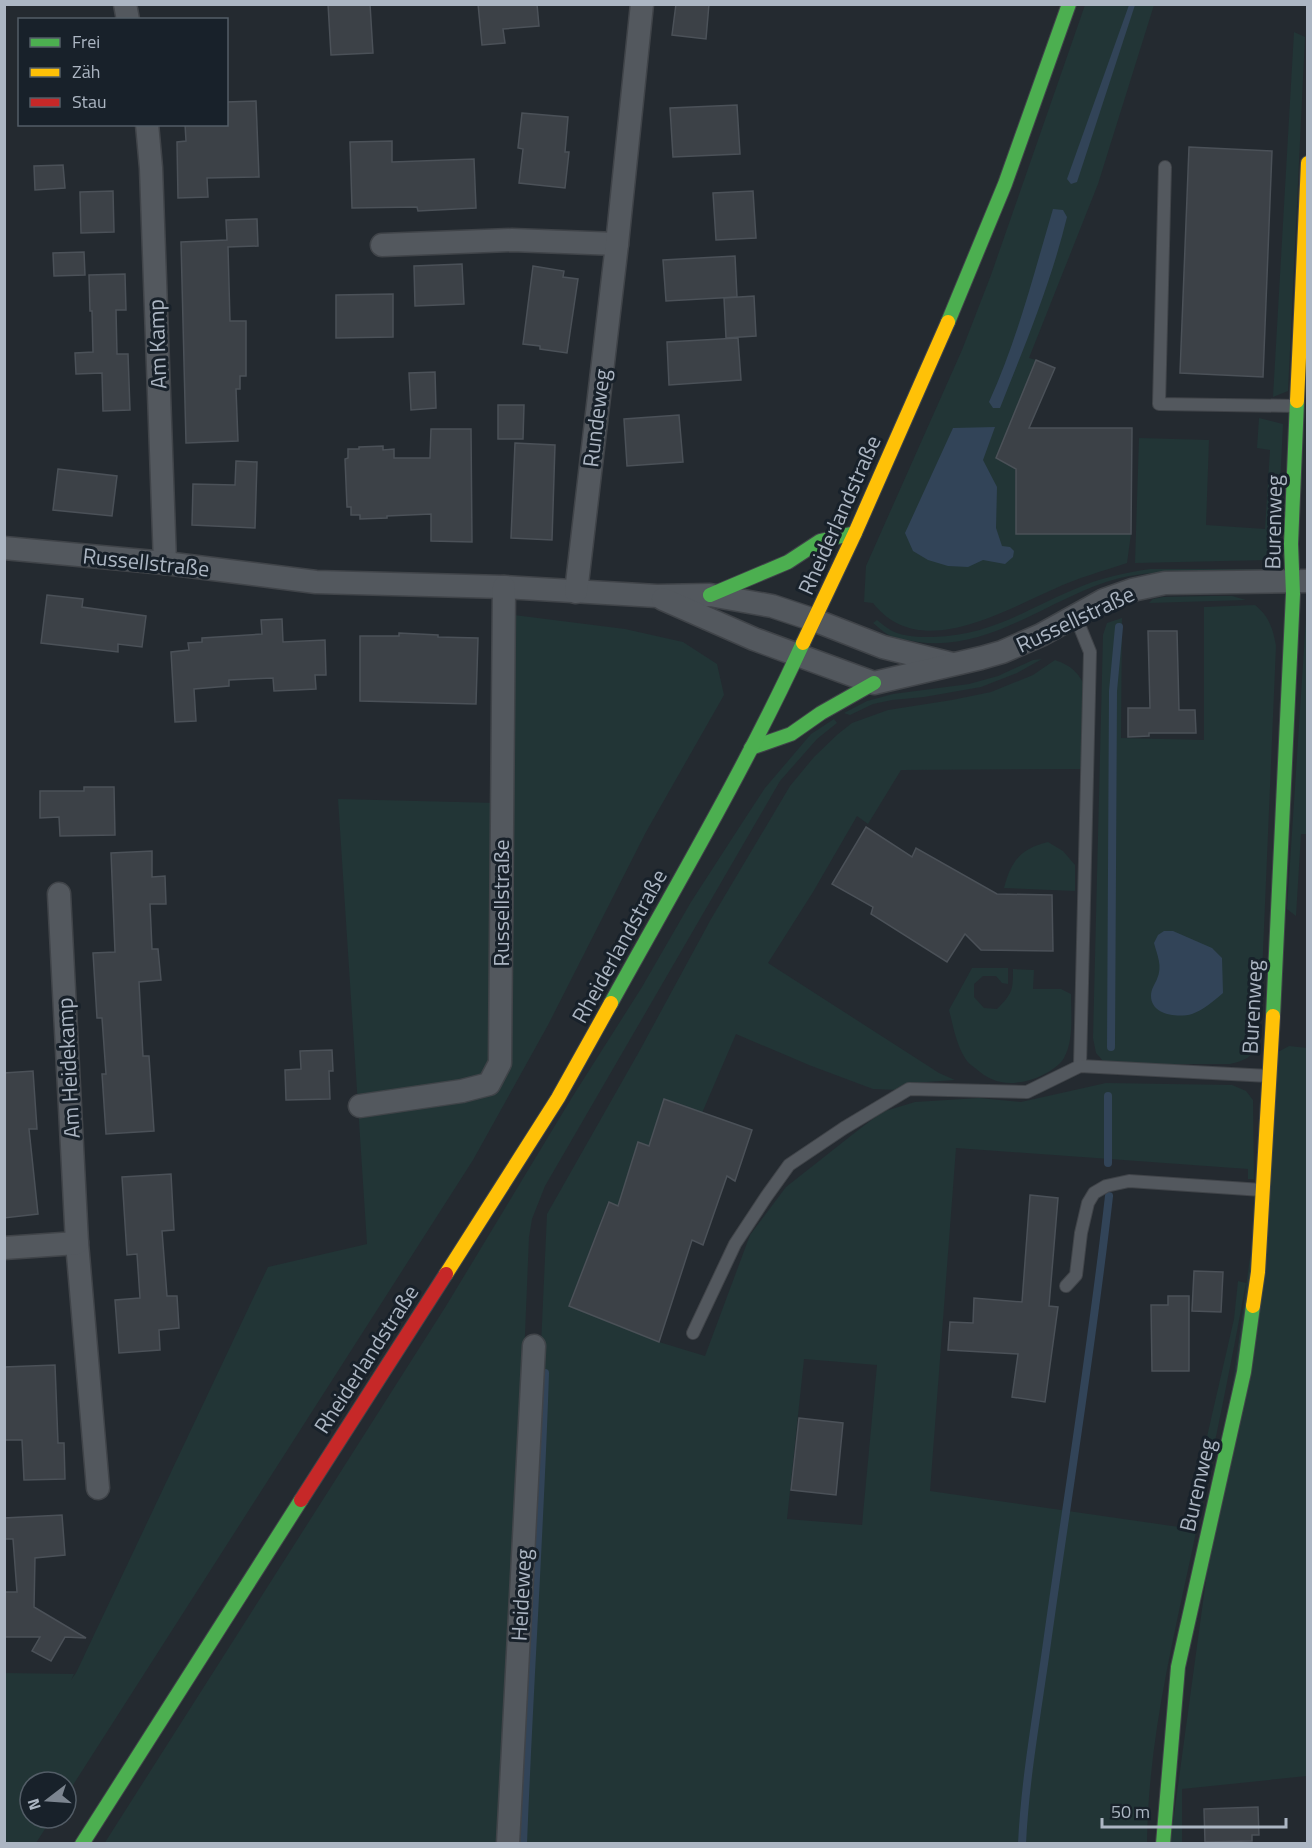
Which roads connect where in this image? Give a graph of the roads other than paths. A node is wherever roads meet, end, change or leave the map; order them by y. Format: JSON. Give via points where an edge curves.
{"nodes":[{"id":1,"x":642,"y":4,"type":"edge"},
{"id":2,"x":1069,"y":4,"type":"edge"},
{"id":3,"x":147,"y":126,"type":"edge"},
{"id":4,"x":1308,"y":163,"type":"edge"},
{"id":5,"x":1165,"y":168,"type":"dead end"},
{"id":6,"x":382,"y":244,"type":"dead end"},
{"id":7,"x":617,"y":244,"type":"junction"},
{"id":8,"x":1298,"y":406,"type":"junction"},
{"id":9,"x":855,"y":533,"type":"junction"},
{"id":10,"x":4,"y":548,"type":"edge"},
{"id":11,"x":165,"y":563,"type":"junction"},
{"id":12,"x":1300,"y":581,"type":"edge"},
{"id":13,"x":504,"y":587,"type":"junction"},
{"id":14,"x":576,"y":592,"type":"junction"},
{"id":15,"x":710,"y":595,"type":"junction"},
{"id":16,"x":657,"y":596,"type":"junction"},
{"id":17,"x":1075,"y":615,"type":"junction"},
{"id":18,"x":814,"y":620,"type":"junction"},
{"id":19,"x":799,"y":654,"type":"junction"},
{"id":20,"x":952,"y":664,"type":"junction"},
{"id":21,"x":874,"y":683,"type":"junction"},
{"id":22,"x":751,"y":748,"type":"junction"},
{"id":23,"x":58,"y":894,"type":"dead end"},
{"id":24,"x":1080,"y":1066,"type":"junction"},
{"id":25,"x":1270,"y":1077,"type":"junction"},
{"id":26,"x":360,"y":1106,"type":"dead end"},
{"id":27,"x":1262,"y":1190,"type":"junction"},
{"id":28,"x":77,"y":1243,"type":"junction"},
{"id":29,"x":4,"y":1248,"type":"edge"},
{"id":30,"x":1066,"y":1286,"type":"dead end"},
{"id":31,"x":693,"y":1332,"type":"dead end"},
{"id":32,"x":534,"y":1346,"type":"dead end"},
{"id":33,"x":98,"y":1488,"type":"dead end"},
{"id":34,"x":82,"y":1844,"type":"edge"},
{"id":35,"x":508,"y":1844,"type":"edge"},
{"id":36,"x":1163,"y":1844,"type":"edge"}],
"edges":[{"from":1,"to":7,"type":"street","name":"Rundeweg"},
{"from":2,"to":9,"type":"main road","name":"Rheiderlandstraße","via":[[1005,184]]},
{"from":3,"to":11,"type":"street","name":"Am Kamp"},
{"from":4,"to":8,"type":"main road","name":"Burenweg"},
{"from":5,"to":8,"type":"lane","via":[[1159,404]]},
{"from":6,"to":7,"type":"street","via":[[512,240]]},
{"from":7,"to":14,"type":"street","name":"Rundeweg"},
{"from":8,"to":12,"type":"main road","name":"Burenweg","via":[[1290,544]]},
{"from":9,"to":15,"type":"main road","via":[[820,542],[788,562]]},
{"from":9,"to":18,"type":"main road","name":"Rheiderlandstraße"},
{"from":10,"to":11,"type":"street","name":"Russellstraße"},
{"from":11,"to":13,"type":"street","name":"Russellstraße","via":[[316,582]]},
{"from":12,"to":17,"type":"street","name":"Russellstraße","via":[[1165,583],[1132,590]]},
{"from":12,"to":25,"type":"main road","name":"Burenweg"},
{"from":13,"to":14,"type":"street","name":"Russellstraße"},
{"from":13,"to":26,"type":"street","name":"Russellstraße","via":[[500,1062],[489,1084]]},
{"from":14,"to":16,"type":"street","name":"Russellstraße"},
{"from":15,"to":16,"type":"street","name":"Russellstraße"},
{"from":15,"to":18,"type":"street","name":"Russellstraße","via":[[772,606]]},
{"from":16,"to":19,"type":"street","name":"Russellstraße","via":[[754,639]]},
{"from":17,"to":20,"type":"street","name":"Russellstraße","via":[[1002,652]]},
{"from":17,"to":24,"type":"lane","via":[[1090,652]]},
{"from":18,"to":19,"type":"main road","name":"Rheiderlandstraße"},
{"from":18,"to":20,"type":"street","name":"Russellstraße","via":[[883,647]]},
{"from":19,"to":21,"type":"street","name":"Russellstraße"},
{"from":19,"to":22,"type":"main road","name":"Rheiderlandstraße"},
{"from":20,"to":21,"type":"street","name":"Russellstraße"},
{"from":21,"to":22,"type":"main road","via":[[791,734]]},
{"from":22,"to":34,"type":"main road","name":"Rheiderlandstraße","via":[[558,1098]]},
{"from":23,"to":28,"type":"street","name":"Am Heidekamp"},
{"from":24,"to":25,"type":"lane"},
{"from":24,"to":31,"type":"lane","via":[[1028,1092],[909,1089],[789,1165],[735,1244]]},
{"from":25,"to":27,"type":"main road","name":"Burenweg"},
{"from":27,"to":30,"type":"lane","via":[[1129,1181],[1106,1186],[1094,1193],[1088,1203],[1076,1275]]},
{"from":27,"to":36,"type":"main road","name":"Burenweg","via":[[1258,1272],[1244,1372],[1178,1667]]},
{"from":28,"to":29,"type":"street"},
{"from":28,"to":33,"type":"street","name":"Am Heidekamp"},
{"from":32,"to":35,"type":"street","name":"Heideweg"}]}
